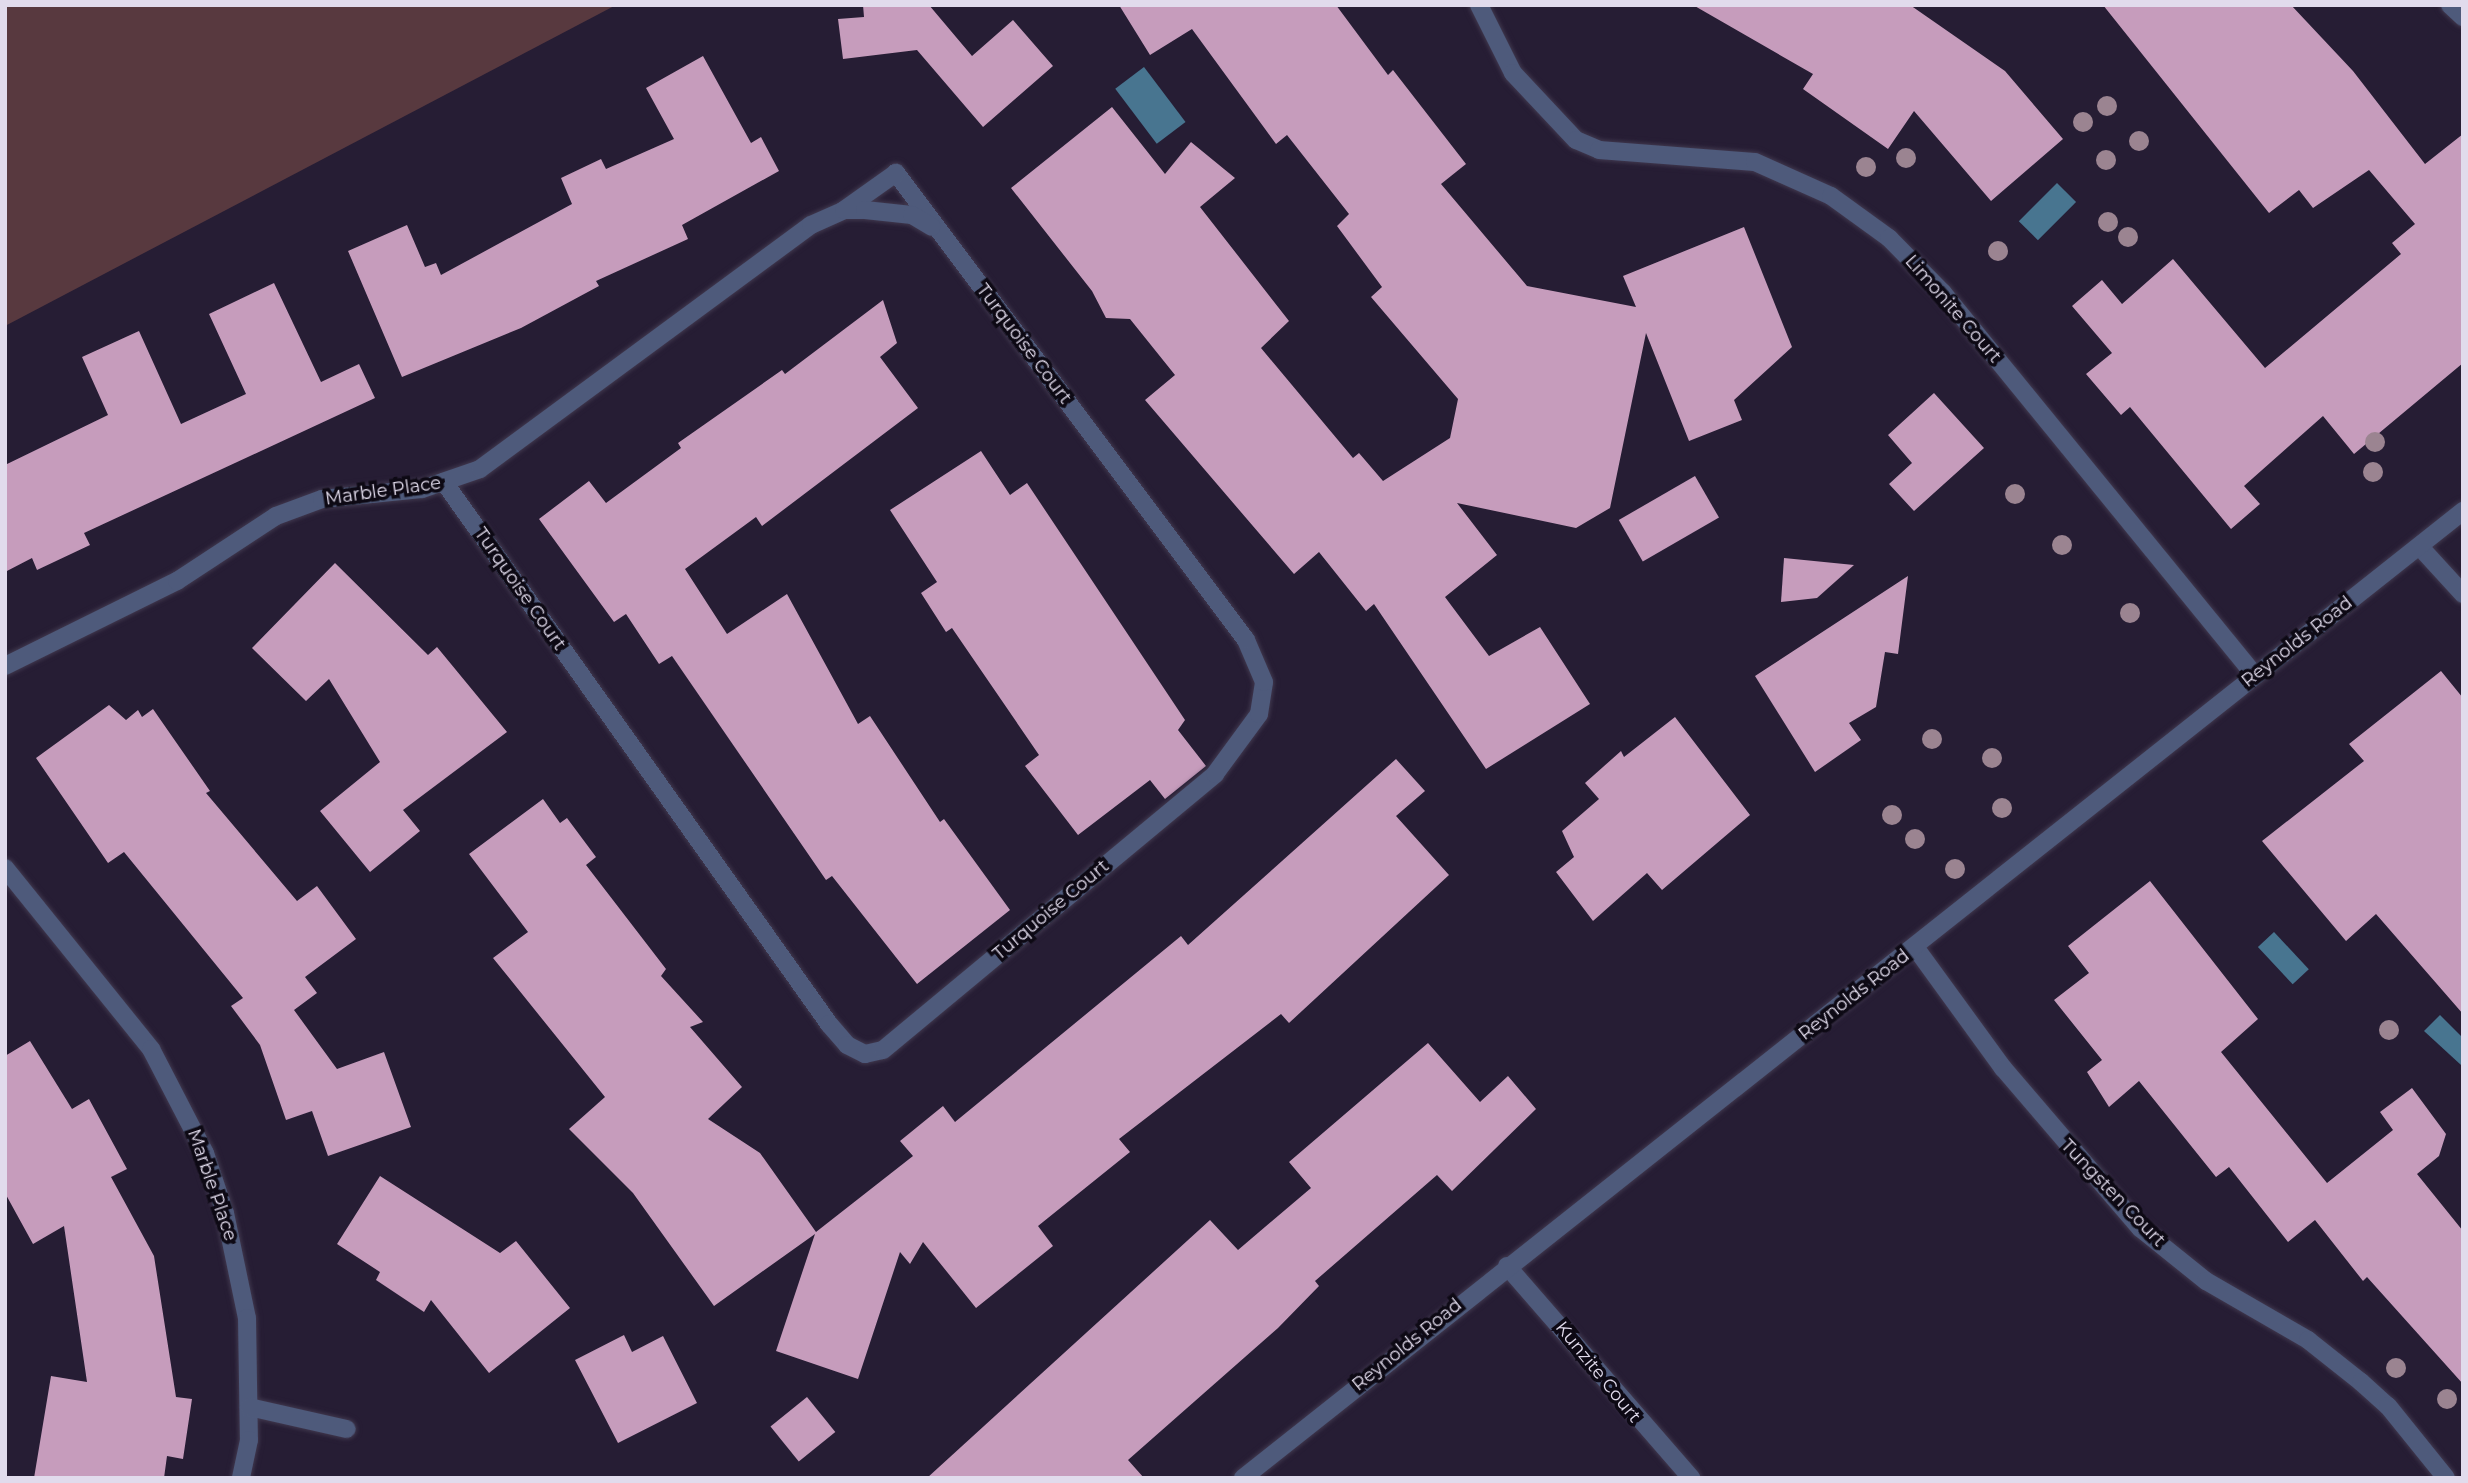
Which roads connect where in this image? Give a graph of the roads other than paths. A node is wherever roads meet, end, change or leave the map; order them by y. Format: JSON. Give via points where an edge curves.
{"nodes":[{"id":1,"x":1479,"y":5,"type":"edge"},
{"id":2,"x":2449,"y":5,"type":"edge"},
{"id":3,"x":2463,"y":17,"type":"edge"},
{"id":4,"x":896,"y":173,"type":"joint"},
{"id":5,"x":845,"y":210,"type":"junction"},
{"id":6,"x":941,"y":232,"type":"junction"},
{"id":7,"x":444,"y":482,"type":"junction"},
{"id":8,"x":2463,"y":511,"type":"edge"},
{"id":9,"x":2420,"y":547,"type":"junction"},
{"id":10,"x":2463,"y":594,"type":"edge"},
{"id":11,"x":5,"y":666,"type":"edge"},
{"id":12,"x":2255,"y":675,"type":"junction"},
{"id":13,"x":5,"y":868,"type":"edge"},
{"id":14,"x":1915,"y":947,"type":"junction"},
{"id":15,"x":1507,"y":1266,"type":"junction"},
{"id":16,"x":249,"y":1407,"type":"junction"},
{"id":17,"x":347,"y":1429,"type":"dead end"},
{"id":18,"x":241,"y":1478,"type":"edge"},
{"id":19,"x":1243,"y":1478,"type":"edge"},
{"id":20,"x":1690,"y":1478,"type":"edge"},
{"id":21,"x":2446,"y":1478,"type":"edge"}],
"edges":[{"from":1,"to":12,"type":"street","name":"Limonite Court","via":[[1513,73],[1576,140],[1599,150],[1755,162],[1831,196],[1889,238],[1944,293]]},
{"from":2,"to":3,"type":"street"},
{"from":4,"to":5,"type":"street","name":"Marble Place"},
{"from":4,"to":6,"type":"street","name":"Turquoise Court"},
{"from":5,"to":6,"type":"street","name":"Marble Place","via":[[912,215]]},
{"from":5,"to":7,"type":"street","name":"Marble Place","via":[[811,225],[480,469]]},
{"from":6,"to":7,"type":"street","name":"Turquoise Court","via":[[1246,640],[1264,682],[1259,714],[1215,774],[883,1050],[865,1054],[847,1045],[829,1024]]},
{"from":7,"to":11,"type":"street","name":"Marble Place","via":[[322,499],[276,516],[166,586]]},
{"from":8,"to":9,"type":"street","name":"Reynolds Road"},
{"from":9,"to":10,"type":"street"},
{"from":9,"to":12,"type":"street","name":"Reynolds Road"},
{"from":12,"to":14,"type":"street","name":"Reynolds Road"},
{"from":13,"to":16,"type":"street","name":"Marble Place","via":[[151,1049],[205,1153],[239,1273],[250,1358]]},
{"from":14,"to":15,"type":"street","name":"Reynolds Road"},
{"from":14,"to":21,"type":"street","name":"Tungsten Court","via":[[2003,1068],[2140,1228],[2206,1282],[2308,1340],[2361,1382],[2388,1406]]},
{"from":15,"to":19,"type":"street","name":"Reynolds Road"},
{"from":15,"to":20,"type":"street","name":"Kunzite Court"},
{"from":16,"to":17,"type":"street"},
{"from":16,"to":18,"type":"street","name":"Marble Place"}]}
